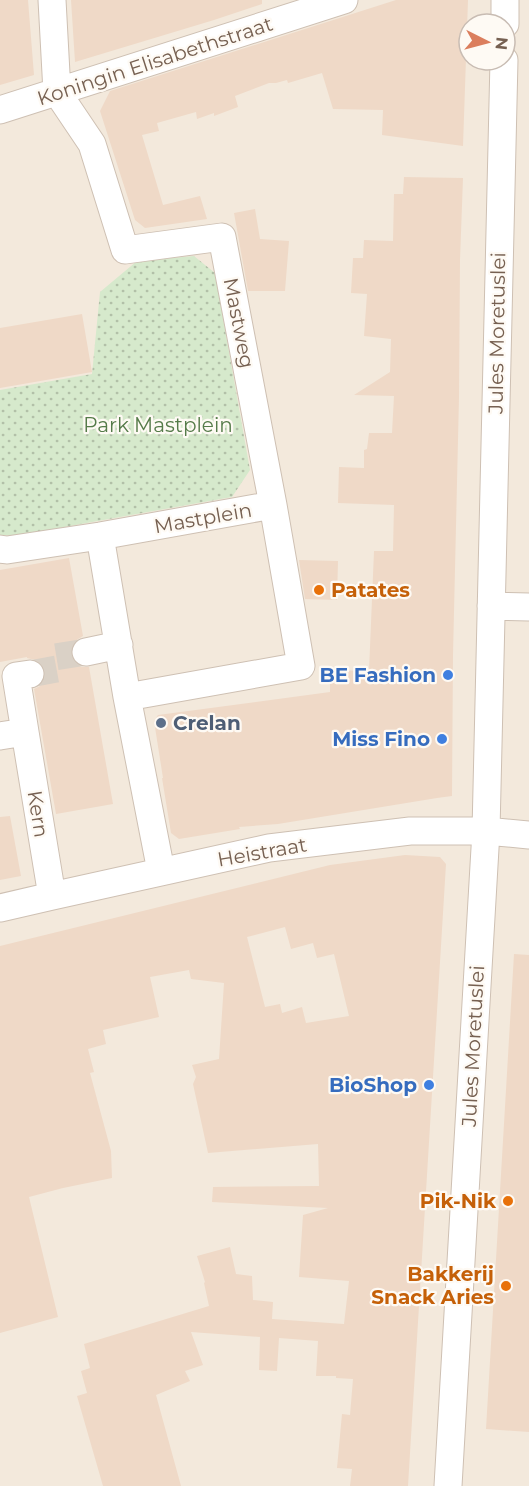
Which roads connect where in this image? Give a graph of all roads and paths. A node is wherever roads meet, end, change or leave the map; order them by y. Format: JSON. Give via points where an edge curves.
{"nodes":[{"id":1,"x":52,"y":0,"type":"edge"},
{"id":2,"x":344,"y":0,"type":"edge"},
{"id":3,"x":504,"y":72,"type":"edge"},
{"id":4,"x":57,"y":92,"type":"junction"},
{"id":5,"x":0,"y":110,"type":"edge"},
{"id":6,"x":273,"y":505,"type":"junction"},
{"id":7,"x":100,"y":536,"type":"junction"},
{"id":8,"x":0,"y":549,"type":"edge"},
{"id":9,"x":491,"y":606,"type":"junction"},
{"id":10,"x":529,"y":607,"type":"edge"},
{"id":11,"x":119,"y":645,"type":"junction"},
{"id":12,"x":86,"y":652,"type":"tunnel mouth"},
{"id":13,"x":30,"y":674,"type":"tunnel mouth"},
{"id":14,"x":127,"y":697,"type":"junction"},
{"id":15,"x":12,"y":734,"type":"edge"},
{"id":16,"x":486,"y":831,"type":"junction"},
{"id":17,"x":529,"y":835,"type":"edge"},
{"id":18,"x":161,"y":872,"type":"junction"},
{"id":19,"x":52,"y":896,"type":"junction"},
{"id":20,"x":0,"y":908,"type":"edge"},
{"id":21,"x":448,"y":1486,"type":"edge"}],
"edges":[{"from":1,"to":4,"type":"street"},
{"from":2,"to":4,"type":"street","name":"Koningin Elisabethstraat"},
{"from":3,"to":9,"type":"street","name":"Jules Moretuslei"},
{"from":4,"to":5,"type":"street","name":"Koningin Elisabethstraat"},
{"from":4,"to":6,"type":"street","name":"Mastweg","via":[[92,144],[124,250],[222,237]]},
{"from":6,"to":7,"type":"street","name":"Mastplein"},
{"from":6,"to":14,"type":"street","name":"Mastplein","via":[[301,666]]},
{"from":7,"to":8,"type":"street","name":"Mastplein"},
{"from":7,"to":11,"type":"street"},
{"from":9,"to":10,"type":"street"},
{"from":9,"to":16,"type":"street","name":"Jules Moretuslei"},
{"from":11,"to":12,"type":"street"},
{"from":11,"to":14,"type":"street"},
{"from":13,"to":15,"type":"street","name":"Kern","via":[[16,676]]},
{"from":14,"to":18,"type":"street"},
{"from":15,"to":19,"type":"street","name":"Kern"},
{"from":16,"to":17,"type":"street","name":"Heistraat"},
{"from":16,"to":18,"type":"street","name":"Heistraat","via":[[410,831],[268,848]]},
{"from":16,"to":21,"type":"street","name":"Jules Moretuslei"},
{"from":18,"to":19,"type":"street","name":"Heistraat"},
{"from":19,"to":20,"type":"street","name":"Heistraat"}]}
